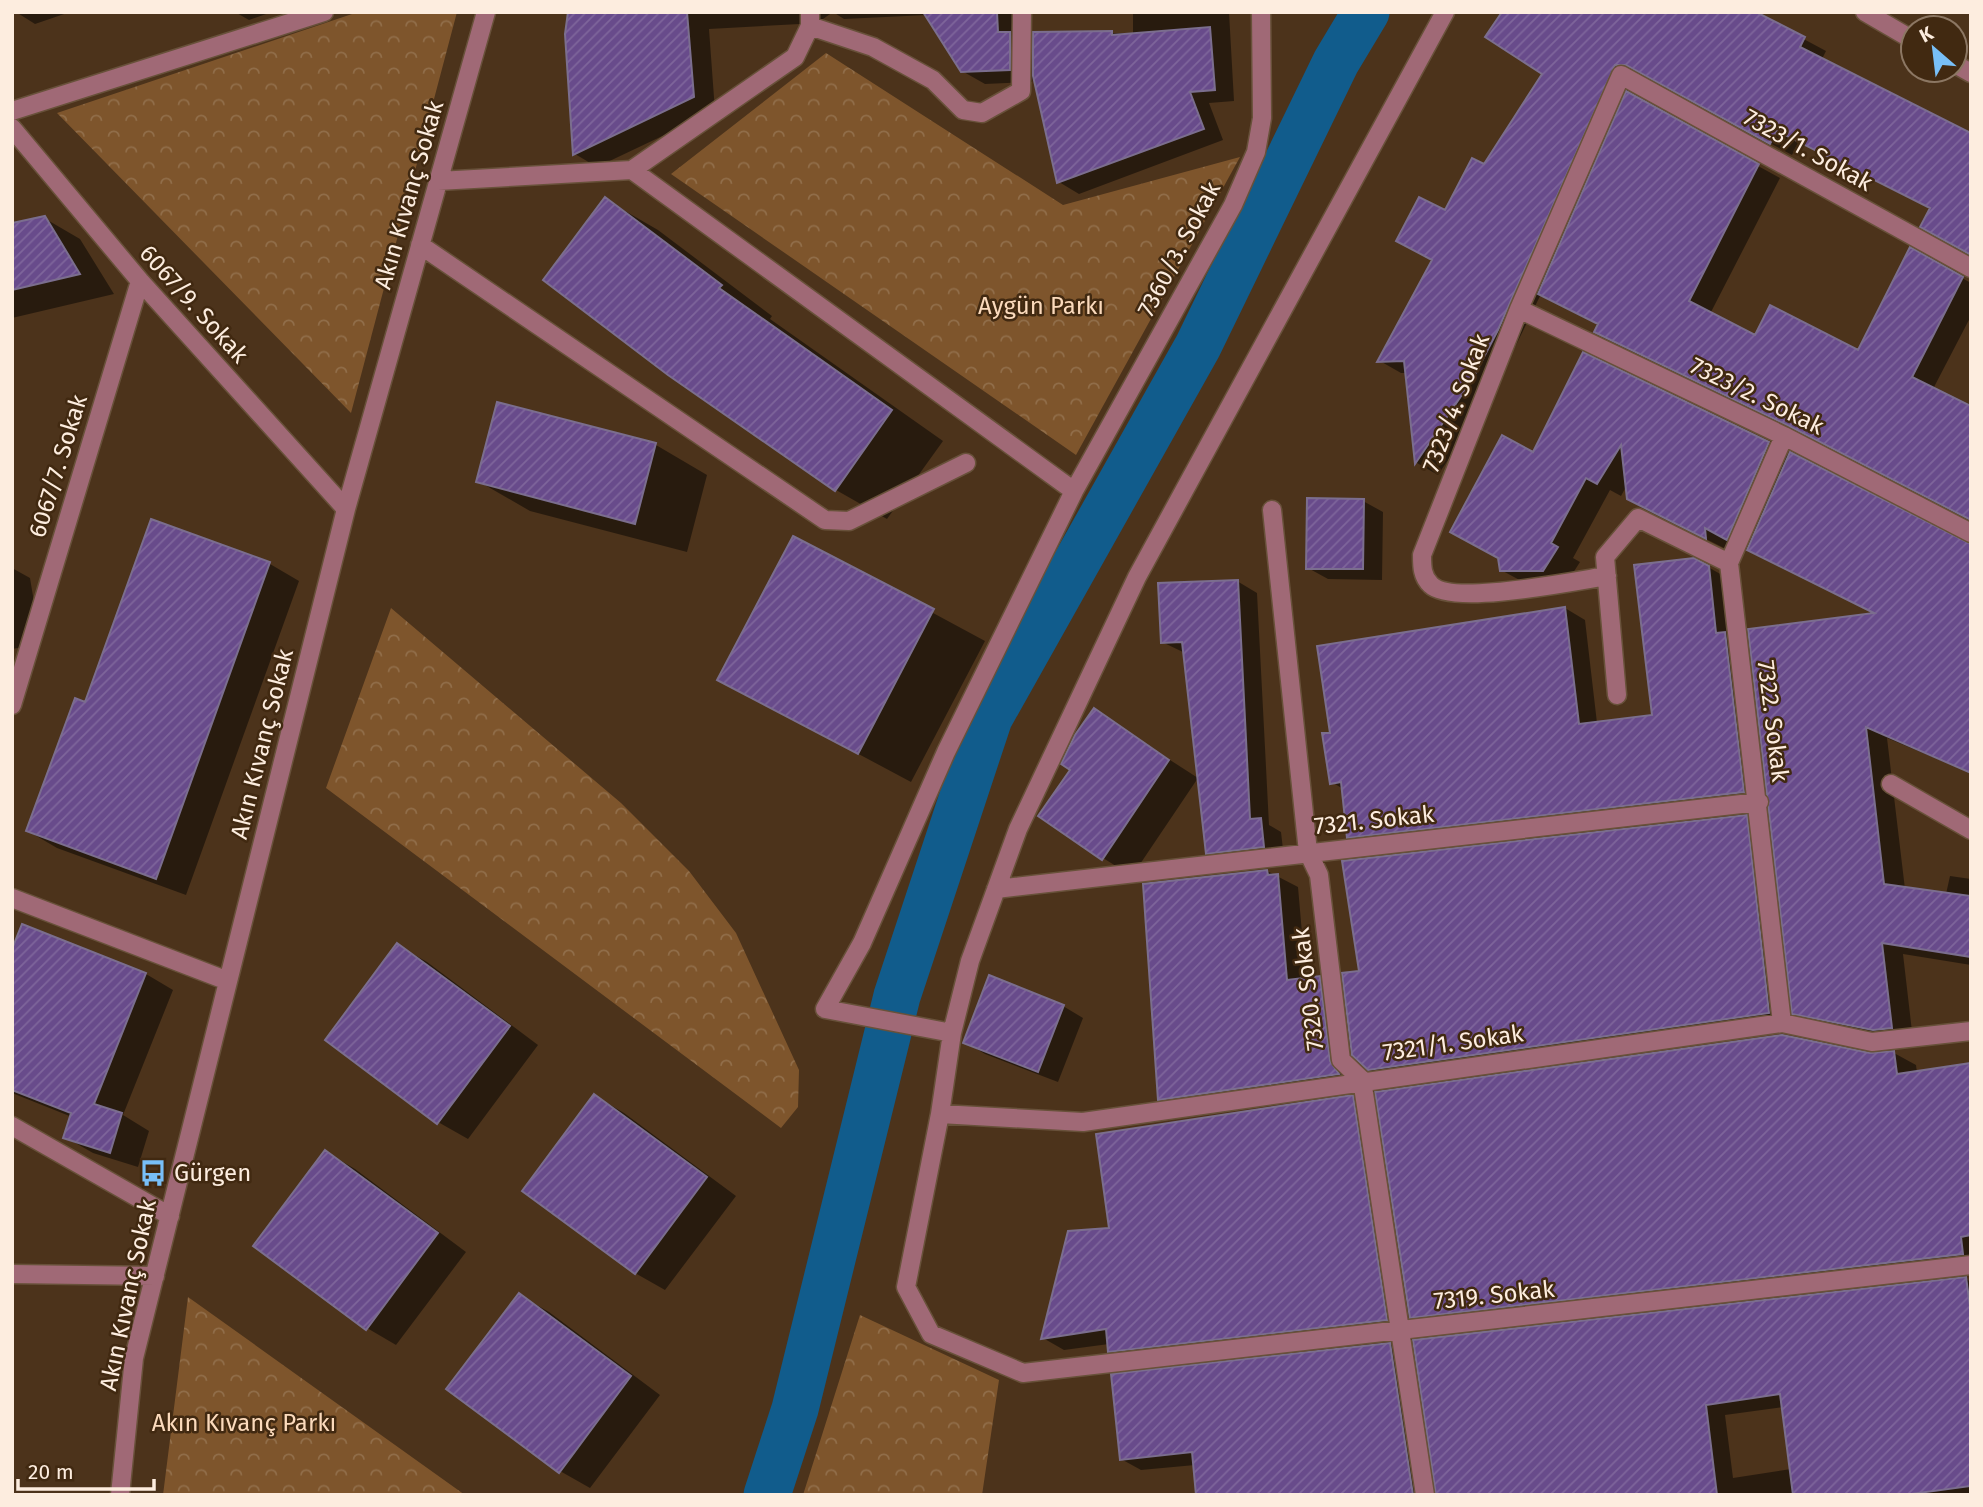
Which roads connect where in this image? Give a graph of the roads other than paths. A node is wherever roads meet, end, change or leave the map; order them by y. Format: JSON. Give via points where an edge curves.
{"nodes":[{"id":1,"x":324,"y":12,"type":"edge"},
{"id":2,"x":486,"y":12,"type":"edge"},
{"id":3,"x":1021,"y":12,"type":"edge"},
{"id":4,"x":1261,"y":12,"type":"edge"},
{"id":5,"x":1445,"y":12,"type":"edge"},
{"id":6,"x":1866,"y":12,"type":"edge"},
{"id":7,"x":810,"y":19,"type":"edge"},
{"id":8,"x":1899,"y":32,"type":"edge"},
{"id":9,"x":1621,"y":75,"type":"joint"},
{"id":10,"x":12,"y":111,"type":"edge"},
{"id":11,"x":12,"y":128,"type":"edge"},
{"id":12,"x":632,"y":170,"type":"junction"},
{"id":13,"x":438,"y":181,"type":"junction"},
{"id":14,"x":420,"y":245,"type":"junction"},
{"id":15,"x":1971,"y":268,"type":"edge"},
{"id":16,"x":139,"y":281,"type":"junction"},
{"id":17,"x":1519,"y":309,"type":"junction"},
{"id":18,"x":1784,"y":436,"type":"junction"},
{"id":19,"x":966,"y":463,"type":"dead end"},
{"id":20,"x":1074,"y":491,"type":"junction"},
{"id":21,"x":346,"y":509,"type":"junction"},
{"id":22,"x":1272,"y":510,"type":"dead end"},
{"id":23,"x":1971,"y":533,"type":"edge"},
{"id":24,"x":1729,"y":563,"type":"junction"},
{"id":25,"x":1607,"y":576,"type":"junction"},
{"id":26,"x":1617,"y":695,"type":"dead end"},
{"id":27,"x":12,"y":705,"type":"edge"},
{"id":28,"x":1891,"y":784,"type":"dead end"},
{"id":29,"x":1759,"y":803,"type":"junction"},
{"id":30,"x":1971,"y":830,"type":"edge"},
{"id":31,"x":1308,"y":852,"type":"junction"},
{"id":32,"x":996,"y":889,"type":"junction"},
{"id":33,"x":12,"y":898,"type":"edge"},
{"id":34,"x":228,"y":981,"type":"junction"},
{"id":35,"x":1782,"y":1023,"type":"junction"},
{"id":36,"x":945,"y":1031,"type":"junction"},
{"id":37,"x":1971,"y":1031,"type":"edge"},
{"id":38,"x":1362,"y":1080,"type":"junction"},
{"id":39,"x":940,"y":1114,"type":"junction"},
{"id":40,"x":12,"y":1126,"type":"edge"},
{"id":41,"x":170,"y":1216,"type":"junction"},
{"id":42,"x":1971,"y":1265,"type":"edge"},
{"id":43,"x":12,"y":1274,"type":"edge"},
{"id":44,"x":155,"y":1276,"type":"junction"},
{"id":45,"x":1401,"y":1330,"type":"junction"},
{"id":46,"x":120,"y":1495,"type":"edge"},
{"id":47,"x":1426,"y":1495,"type":"edge"}],
"edges":[{"from":1,"to":10,"type":"street"},
{"from":2,"to":13,"type":"street","name":"Akın Kıvanç Sokak"},
{"from":3,"to":7,"type":"street","via":[[1021,91],[982,113],[962,110],[933,80]]},
{"from":4,"to":20,"type":"street","name":"7360/3. Sokak","via":[[1262,118],[1256,152],[1233,205]]},
{"from":5,"to":32,"type":"street","via":[[1136,577],[1018,829]]},
{"from":6,"to":8,"type":"street"},
{"from":7,"to":12,"type":"street","via":[[794,58]]},
{"from":9,"to":15,"type":"street","name":"7323/1. Sokak"},
{"from":9,"to":17,"type":"street","name":"7323/4. Sokak"},
{"from":11,"to":16,"type":"street","name":"6067/9. Sokak"},
{"from":12,"to":13,"type":"street"},
{"from":12,"to":20,"type":"street"},
{"from":13,"to":14,"type":"street","name":"Akın Kıvanç Sokak"},
{"from":14,"to":19,"type":"street","via":[[825,520],[849,521]]},
{"from":14,"to":21,"type":"street","name":"Akın Kıvanç Sokak"},
{"from":16,"to":21,"type":"street","name":"6067/9. Sokak"},
{"from":16,"to":27,"type":"street","name":"6067/7. Sokak"},
{"from":17,"to":18,"type":"street","name":"7323/2. Sokak"},
{"from":17,"to":25,"type":"street","name":"7323/4. Sokak","via":[[1422,555],[1423,573],[1431,587],[1454,594],[1502,592]]},
{"from":18,"to":23,"type":"street","name":"7323/2. Sokak"},
{"from":18,"to":24,"type":"street"},
{"from":20,"to":36,"type":"street","name":"7360/3. Sokak","via":[[946,752],[862,943],[825,1009]]},
{"from":21,"to":34,"type":"street","name":"Akın Kıvanç Sokak"},
{"from":22,"to":31,"type":"street","name":"7320. Sokak"},
{"from":24,"to":25,"type":"street","via":[[1638,518],[1605,556]]},
{"from":24,"to":29,"type":"street","name":"7322. Sokak"},
{"from":25,"to":26,"type":"street"},
{"from":28,"to":30,"type":"street"},
{"from":29,"to":31,"type":"street","name":"7321. Sokak"},
{"from":29,"to":35,"type":"street","name":"7322. Sokak"},
{"from":31,"to":32,"type":"street","name":"7321. Sokak"},
{"from":31,"to":38,"type":"street","name":"7320. Sokak","via":[[1319,875],[1341,1060]]},
{"from":32,"to":36,"type":"street"},
{"from":33,"to":34,"type":"street"},
{"from":34,"to":41,"type":"street","name":"Akın Kıvanç Sokak"},
{"from":35,"to":37,"type":"street","name":"7321/1. Sokak","via":[[1872,1042]]},
{"from":35,"to":38,"type":"street","name":"7321/1. Sokak"},
{"from":36,"to":39,"type":"street"},
{"from":38,"to":39,"type":"street","name":"7321/1. Sokak","via":[[1083,1122]]},
{"from":38,"to":45,"type":"street"},
{"from":39,"to":45,"type":"street","name":"7319. Sokak","via":[[906,1287],[931,1334],[1023,1373]]},
{"from":40,"to":41,"type":"street"},
{"from":41,"to":44,"type":"street","name":"Akın Kıvanç Sokak"},
{"from":42,"to":45,"type":"street","name":"7319. Sokak"},
{"from":43,"to":44,"type":"street"},
{"from":44,"to":46,"type":"street","name":"Akın Kıvanç Sokak","via":[[134,1358]]},
{"from":45,"to":47,"type":"street"}]}
